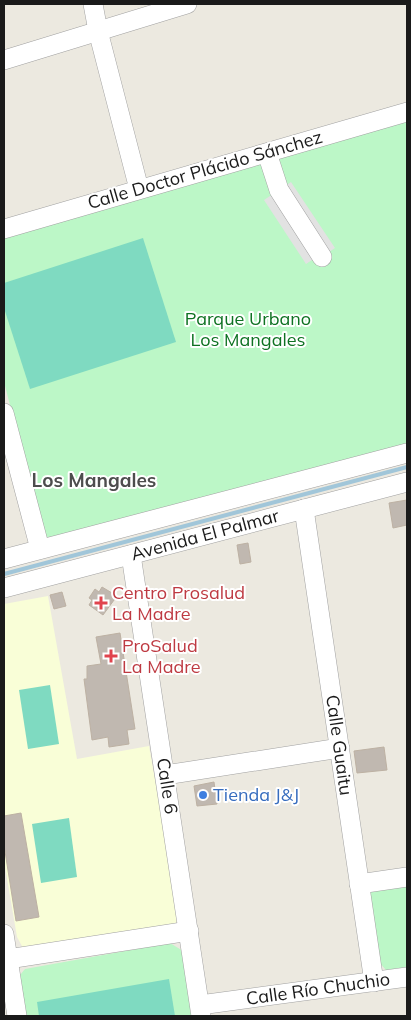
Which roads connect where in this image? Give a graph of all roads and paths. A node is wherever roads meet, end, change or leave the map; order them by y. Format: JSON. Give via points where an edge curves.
{"nodes":[{"id":1,"x":93,"y":4,"type":"edge"},
{"id":2,"x":187,"y":4,"type":"edge"},
{"id":3,"x":98,"y":31,"type":"junction"},
{"id":4,"x":4,"y":60,"type":"edge"},
{"id":5,"x":407,"y":112,"type":"edge"},
{"id":6,"x":268,"y":153,"type":"junction"},
{"id":7,"x":139,"y":189,"type":"junction"},
{"id":8,"x":4,"y":229,"type":"edge"},
{"id":9,"x":322,"y":257,"type":"dead end"},
{"id":10,"x":4,"y":413,"type":"edge"},
{"id":11,"x":407,"y":453,"type":"edge"},
{"id":12,"x":407,"y":482,"type":"edge"},
{"id":13,"x":336,"y":487,"type":"junction"},
{"id":14,"x":304,"y":509,"type":"junction"},
{"id":15,"x":40,"y":549,"type":"junction"},
{"id":16,"x":132,"y":555,"type":"junction"},
{"id":17,"x":4,"y":558,"type":"edge"},
{"id":18,"x":4,"y":588,"type":"edge"},
{"id":19,"x":340,"y":748,"type":"junction"},
{"id":20,"x":165,"y":775,"type":"junction"},
{"id":21,"x":407,"y":877,"type":"edge"},
{"id":22,"x":359,"y":884,"type":"junction"},
{"id":23,"x":189,"y":931,"type":"junction"},
{"id":24,"x":4,"y":934,"type":"edge"},
{"id":25,"x":8,"y":959,"type":"junction"},
{"id":26,"x":407,"y":977,"type":"edge"},
{"id":27,"x":374,"y":982,"type":"junction"},
{"id":28,"x":201,"y":1011,"type":"edge"},
{"id":29,"x":17,"y":1016,"type":"edge"}],
"edges":[{"from":1,"to":3,"type":"street"},
{"from":2,"to":3,"type":"street"},
{"from":3,"to":4,"type":"street"},
{"from":3,"to":7,"type":"street"},
{"from":5,"to":6,"type":"street","name":"Calle Doctor Plácido Sánchez"},
{"from":6,"to":7,"type":"street","name":"Calle Doctor Plácido Sánchez"},
{"from":6,"to":9,"type":"street","via":[[279,190]]},
{"from":7,"to":8,"type":"street","name":"Calle Doctor Plácido Sánchez"},
{"from":10,"to":15,"type":"street"},
{"from":11,"to":13,"type":"street","name":"Avenida El Palmar"},
{"from":12,"to":13,"type":"street","name":"Avenida El Palmar"},
{"from":13,"to":14,"type":"street","name":"Avenida El Palmar"},
{"from":13,"to":15,"type":"street","name":"Avenida El Palmar"},
{"from":14,"to":16,"type":"street","name":"Avenida El Palmar"},
{"from":14,"to":19,"type":"street","name":"Calle Guaitu"},
{"from":15,"to":17,"type":"street","name":"Avenida El Palmar"},
{"from":16,"to":18,"type":"street","name":"Avenida El Palmar"},
{"from":16,"to":20,"type":"street","name":"Calle 6"},
{"from":19,"to":20,"type":"street"},
{"from":19,"to":22,"type":"street","name":"Calle Guaitu"},
{"from":20,"to":23,"type":"street","name":"Calle 6"},
{"from":21,"to":22,"type":"street"},
{"from":22,"to":27,"type":"street","name":"Calle Guaitu"},
{"from":23,"to":25,"type":"street"},
{"from":23,"to":28,"type":"street","name":"Calle 6"},
{"from":24,"to":25,"type":"street"},
{"from":25,"to":29,"type":"street"},
{"from":26,"to":27,"type":"street","name":"Calle Río Chuchio"},
{"from":27,"to":28,"type":"street","name":"Calle Río Chuchio"}]}
